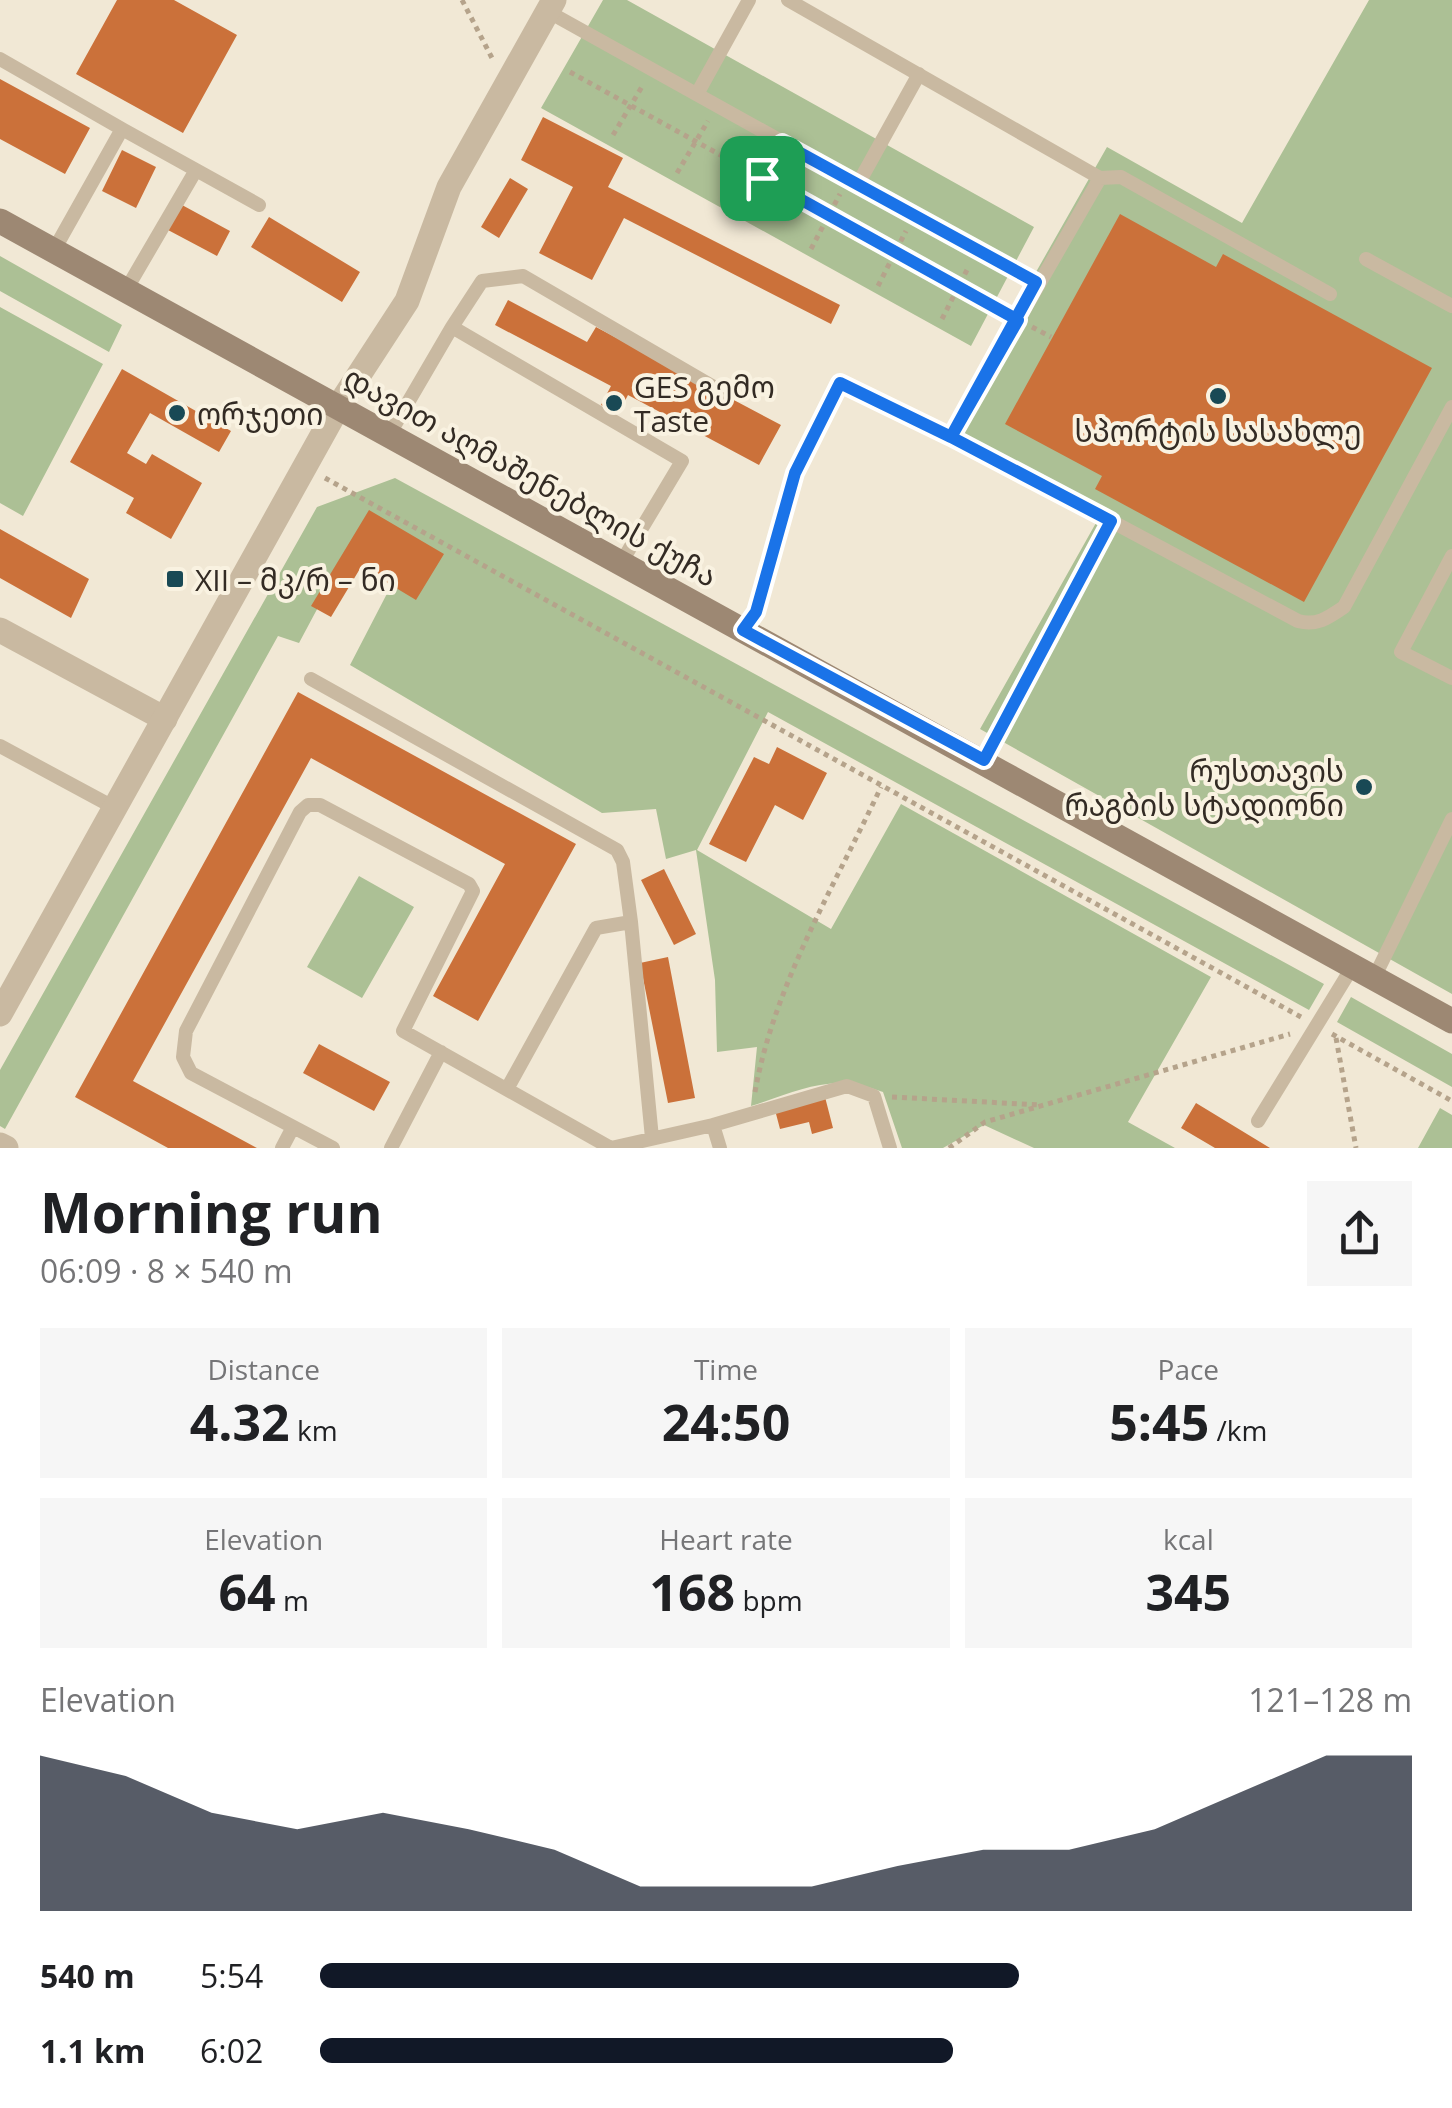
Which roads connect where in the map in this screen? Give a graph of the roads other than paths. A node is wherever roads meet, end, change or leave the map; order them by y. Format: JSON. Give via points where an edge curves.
{"nodes":[{"id":1,"x":748,"y":0,"type":"edge"},
{"id":2,"x":788,"y":0,"type":"edge"},
{"id":3,"x":550,"y":5,"type":"edge"},
{"id":4,"x":0,"y":59,"type":"edge"},
{"id":5,"x":919,"y":74,"type":"junction"},
{"id":6,"x":697,"y":94,"type":"junction"},
{"id":7,"x":122,"y":128,"type":"junction"},
{"id":8,"x":196,"y":170,"type":"junction"},
{"id":9,"x":1100,"y":178,"type":"junction"},
{"id":10,"x":853,"y":181,"type":"junction"},
{"id":11,"x":259,"y":206,"type":"dead end"},
{"id":12,"x":0,"y":221,"type":"edge"},
{"id":13,"x":54,"y":250,"type":"junction"},
{"id":14,"x":1366,"y":259,"type":"dead end"},
{"id":15,"x":1036,"y":282,"type":"junction"},
{"id":16,"x":126,"y":290,"type":"junction"},
{"id":17,"x":1330,"y":294,"type":"dead end"},
{"id":18,"x":1452,"y":306,"type":"edge"},
{"id":19,"x":452,"y":328,"type":"junction"},
{"id":20,"x":724,"y":392,"type":"dead end"},
{"id":21,"x":338,"y":407,"type":"junction"},
{"id":22,"x":1452,"y":408,"type":"edge"},
{"id":23,"x":388,"y":435,"type":"junction"},
{"id":24,"x":951,"y":437,"type":"junction"},
{"id":25,"x":1111,"y":521,"type":"junction"},
{"id":26,"x":1452,"y":556,"type":"edge"},
{"id":27,"x":622,"y":563,"type":"junction"},
{"id":28,"x":0,"y":630,"type":"edge"},
{"id":29,"x":743,"y":630,"type":"junction"},
{"id":30,"x":1452,"y":678,"type":"edge"},
{"id":31,"x":311,"y":679,"type":"dead end"},
{"id":32,"x":164,"y":719,"type":"junction"},
{"id":33,"x":0,"y":746,"type":"edge"},
{"id":34,"x":984,"y":760,"type":"junction"},
{"id":35,"x":115,"y":808,"type":"junction"},
{"id":36,"x":1452,"y":819,"type":"edge"},
{"id":37,"x":632,"y":922,"type":"junction"},
{"id":38,"x":1364,"y":972,"type":"junction"},
{"id":39,"x":0,"y":1014,"type":"edge"},
{"id":40,"x":1452,"y":1020,"type":"edge"},
{"id":41,"x":442,"y":1052,"type":"junction"},
{"id":42,"x":507,"y":1090,"type":"junction"},
{"id":43,"x":1258,"y":1121,"type":"dead end"},
{"id":44,"x":713,"y":1126,"type":"junction"},
{"id":45,"x":294,"y":1127,"type":"junction"},
{"id":46,"x":652,"y":1138,"type":"junction"},
{"id":47,"x":282,"y":1148,"type":"edge"},
{"id":48,"x":333,"y":1148,"type":"edge"},
{"id":49,"x":391,"y":1148,"type":"edge"},
{"id":50,"x":720,"y":1148,"type":"edge"},
{"id":51,"x":890,"y":1148,"type":"edge"}],
"edges":[{"from":1,"to":6,"type":"lane"},
{"from":2,"to":5,"type":"lane"},
{"from":3,"to":6,"type":"lane"},
{"from":3,"to":21,"type":"street","via":[[449,187],[408,301]]},
{"from":4,"to":7,"type":"lane"},
{"from":5,"to":9,"type":"lane"},
{"from":5,"to":10,"type":"lane"},
{"from":6,"to":10,"type":"lane"},
{"from":7,"to":8,"type":"lane"},
{"from":7,"to":13,"type":"lane"},
{"from":8,"to":11,"type":"lane"},
{"from":8,"to":16,"type":"lane"},
{"from":9,"to":15,"type":"lane"},
{"from":9,"to":17,"type":"lane","via":[[1121,177]]},
{"from":10,"to":15,"type":"lane"},
{"from":12,"to":13,"type":"main road","name":"დავით აღმაშენებლის ქუჩა"},
{"from":13,"to":16,"type":"main road","name":"დავით აღმაშენებლის ქუჩა"},
{"from":14,"to":18,"type":"lane"},
{"from":15,"to":24,"type":"lane"},
{"from":16,"to":21,"type":"main road","name":"დავით აღმაშენებლის ქუჩა"},
{"from":19,"to":20,"type":"lane","via":[[482,281],[523,276]]},
{"from":19,"to":23,"type":"lane"},
{"from":19,"to":27,"type":"lane","via":[[682,461]]},
{"from":21,"to":23,"type":"main road","name":"დავით აღმაშენებლის ქუჩა"},
{"from":21,"to":32,"type":"street"},
{"from":22,"to":25,"type":"lane","via":[[1344,607],[1325,620],[1298,621]]},
{"from":23,"to":27,"type":"main road","name":"დავით აღმაშენებლის ქუჩა"},
{"from":24,"to":25,"type":"lane"},
{"from":24,"to":29,"type":"lane","via":[[840,383],[795,473],[756,612]]},
{"from":25,"to":34,"type":"lane"},
{"from":26,"to":30,"type":"lane","via":[[1402,652]]},
{"from":27,"to":29,"type":"main road","name":"დავით აღმაშენებლის ქუჩა"},
{"from":28,"to":32,"type":"street"},
{"from":29,"to":34,"type":"main road","name":"დავით აღმაშენებლის ქუჩა"},
{"from":31,"to":37,"type":"lane","via":[[617,850]]},
{"from":32,"to":35,"type":"street"},
{"from":33,"to":35,"type":"lane"},
{"from":34,"to":38,"type":"main road","name":"დავით აღმაშენებლის ქუჩა"},
{"from":35,"to":39,"type":"street"},
{"from":36,"to":38,"type":"lane"},
{"from":37,"to":42,"type":"lane","via":[[596,928]]},
{"from":37,"to":46,"type":"lane"},
{"from":38,"to":40,"type":"main road","name":"დავით აღმაშენებლის ქუჩა"},
{"from":38,"to":43,"type":"lane","via":[[1318,1026]]},
{"from":41,"to":42,"type":"lane"},
{"from":41,"to":45,"type":"lane","via":[[403,1031],[473,891],[320,804],[308,805],[186,1031],[183,1058],[191,1072]]},
{"from":41,"to":49,"type":"lane"},
{"from":42,"to":46,"type":"lane","via":[[611,1148]]},
{"from":44,"to":46,"type":"lane"},
{"from":44,"to":50,"type":"lane"},
{"from":44,"to":51,"type":"lane","via":[[847,1086],[874,1096]]},
{"from":45,"to":47,"type":"lane"},
{"from":45,"to":48,"type":"lane"}]}
